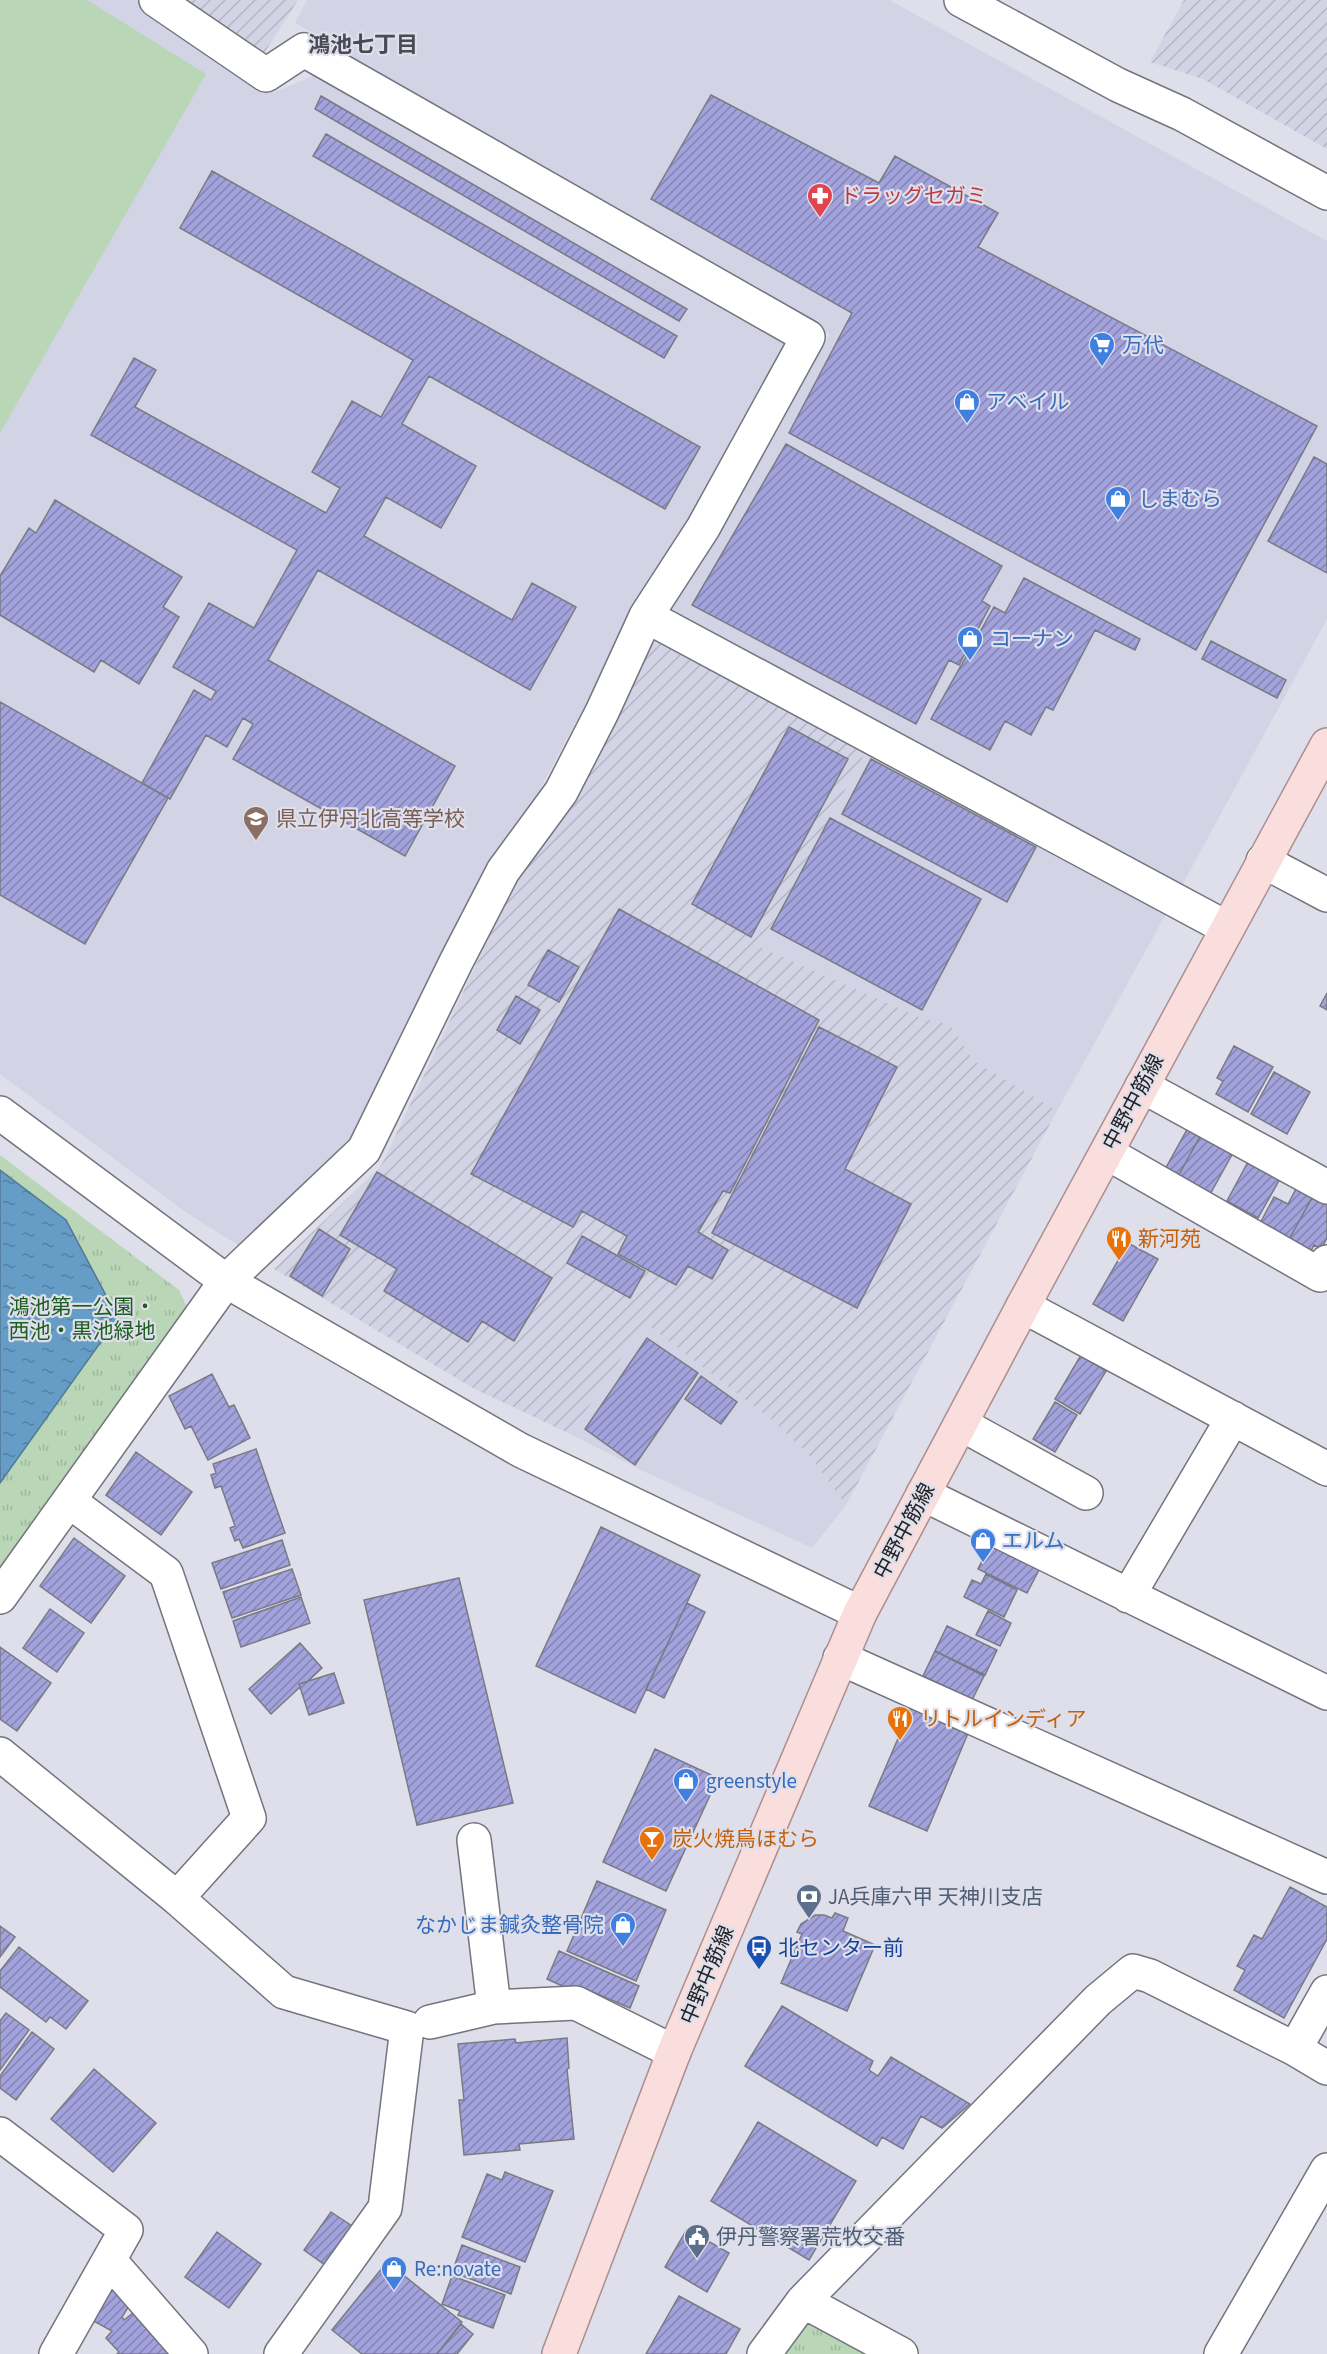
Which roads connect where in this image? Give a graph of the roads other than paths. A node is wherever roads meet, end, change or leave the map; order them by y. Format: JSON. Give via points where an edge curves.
{"nodes":[{"id":1,"x":156,"y":0,"type":"edge"},
{"id":2,"x":961,"y":0,"type":"edge"},
{"id":3,"x":1327,"y":193,"type":"edge"},
{"id":4,"x":646,"y":616,"type":"junction"},
{"id":5,"x":1327,"y":744,"type":"edge"},
{"id":6,"x":1263,"y":861,"type":"junction"},
{"id":7,"x":1327,"y":895,"type":"edge"},
{"id":8,"x":1227,"y":928,"type":"junction"},
{"id":9,"x":1142,"y":1086,"type":"junction"},
{"id":10,"x":0,"y":1113,"type":"edge"},
{"id":11,"x":1107,"y":1153,"type":"junction"},
{"id":12,"x":1327,"y":1187,"type":"edge"},
{"id":13,"x":1327,"y":1262,"type":"edge"},
{"id":14,"x":226,"y":1281,"type":"junction"},
{"id":15,"x":1023,"y":1306,"type":"junction"},
{"id":16,"x":1233,"y":1418,"type":"junction"},
{"id":17,"x":961,"y":1424,"type":"junction"},
{"id":18,"x":1327,"y":1469,"type":"edge"},
{"id":19,"x":1086,"y":1493,"type":"dead end"},
{"id":20,"x":923,"y":1494,"type":"junction"},
{"id":21,"x":69,"y":1501,"type":"junction"},
{"id":22,"x":1128,"y":1596,"type":"junction"},
{"id":23,"x":0,"y":1597,"type":"edge"},
{"id":24,"x":860,"y":1613,"type":"junction"},
{"id":25,"x":840,"y":1658,"type":"junction"},
{"id":26,"x":1327,"y":1693,"type":"edge"},
{"id":27,"x":0,"y":1754,"type":"edge"},
{"id":28,"x":474,"y":1840,"type":"dead end"},
{"id":29,"x":1327,"y":1877,"type":"edge"},
{"id":30,"x":177,"y":1898,"type":"junction"},
{"id":31,"x":1327,"y":1992,"type":"edge"},
{"id":32,"x":494,"y":2007,"type":"junction"},
{"id":33,"x":430,"y":2022,"type":"dead end"},
{"id":34,"x":1295,"y":2049,"type":"junction"},
{"id":35,"x":675,"y":2052,"type":"junction"},
{"id":36,"x":1327,"y":2068,"type":"edge"},
{"id":37,"x":0,"y":2134,"type":"edge"},
{"id":38,"x":1327,"y":2170,"type":"edge"},
{"id":39,"x":110,"y":2261,"type":"junction"},
{"id":40,"x":803,"y":2301,"type":"junction"},
{"id":41,"x":56,"y":2354,"type":"edge"},
{"id":42,"x":191,"y":2354,"type":"edge"},
{"id":43,"x":281,"y":2354,"type":"edge"},
{"id":44,"x":560,"y":2354,"type":"edge"},
{"id":45,"x":764,"y":2354,"type":"edge"},
{"id":46,"x":901,"y":2354,"type":"edge"},
{"id":47,"x":1221,"y":2354,"type":"edge"}],
"edges":[{"from":1,"to":4,"type":"street","via":[[266,75],[304,50],[808,337],[703,528]]},
{"from":2,"to":3,"type":"street"},
{"from":4,"to":8,"type":"street"},
{"from":4,"to":14,"type":"street","via":[[561,792],[498,881],[364,1150]]},
{"from":5,"to":6,"type":"main road","name":"中野中筋線"},
{"from":6,"to":7,"type":"street"},
{"from":6,"to":8,"type":"main road","name":"中野中筋線"},
{"from":8,"to":9,"type":"main road","name":"中野中筋線"},
{"from":9,"to":11,"type":"main road","name":"中野中筋線"},
{"from":9,"to":12,"type":"street"},
{"from":10,"to":14,"type":"street"},
{"from":11,"to":13,"type":"street","via":[[1320,1275]]},
{"from":11,"to":15,"type":"main road","name":"中野中筋線"},
{"from":14,"to":21,"type":"street"},
{"from":14,"to":24,"type":"street","via":[[520,1450]]},
{"from":15,"to":16,"type":"street"},
{"from":15,"to":17,"type":"main road","name":"中野中筋線"},
{"from":16,"to":18,"type":"street"},
{"from":16,"to":22,"type":"street"},
{"from":17,"to":19,"type":"street"},
{"from":17,"to":20,"type":"main road","name":"中野中筋線"},
{"from":20,"to":22,"type":"street"},
{"from":20,"to":24,"type":"main road","name":"中野中筋線"},
{"from":21,"to":23,"type":"street"},
{"from":21,"to":30,"type":"street","via":[[166,1573],[249,1818]]},
{"from":22,"to":26,"type":"street"},
{"from":24,"to":25,"type":"main road","name":"中野中筋線"},
{"from":25,"to":29,"type":"street"},
{"from":25,"to":35,"type":"main road","name":"中野中筋線"},
{"from":27,"to":30,"type":"street"},
{"from":28,"to":32,"type":"street"},
{"from":30,"to":43,"type":"street","via":[[284,1992],[407,2028],[385,2208]]},
{"from":31,"to":34,"type":"street"},
{"from":32,"to":33,"type":"street"},
{"from":32,"to":35,"type":"street","via":[[576,2003]]},
{"from":34,"to":36,"type":"street"},
{"from":34,"to":40,"type":"street","via":[[1150,1976],[1132,1971],[1098,2000]]},
{"from":35,"to":44,"type":"main road","name":"中野中筋線"},
{"from":37,"to":39,"type":"street","via":[[126,2230]]},
{"from":38,"to":47,"type":"street"},
{"from":39,"to":41,"type":"street"},
{"from":39,"to":42,"type":"street"},
{"from":40,"to":45,"type":"street"},
{"from":40,"to":46,"type":"street"}]}
